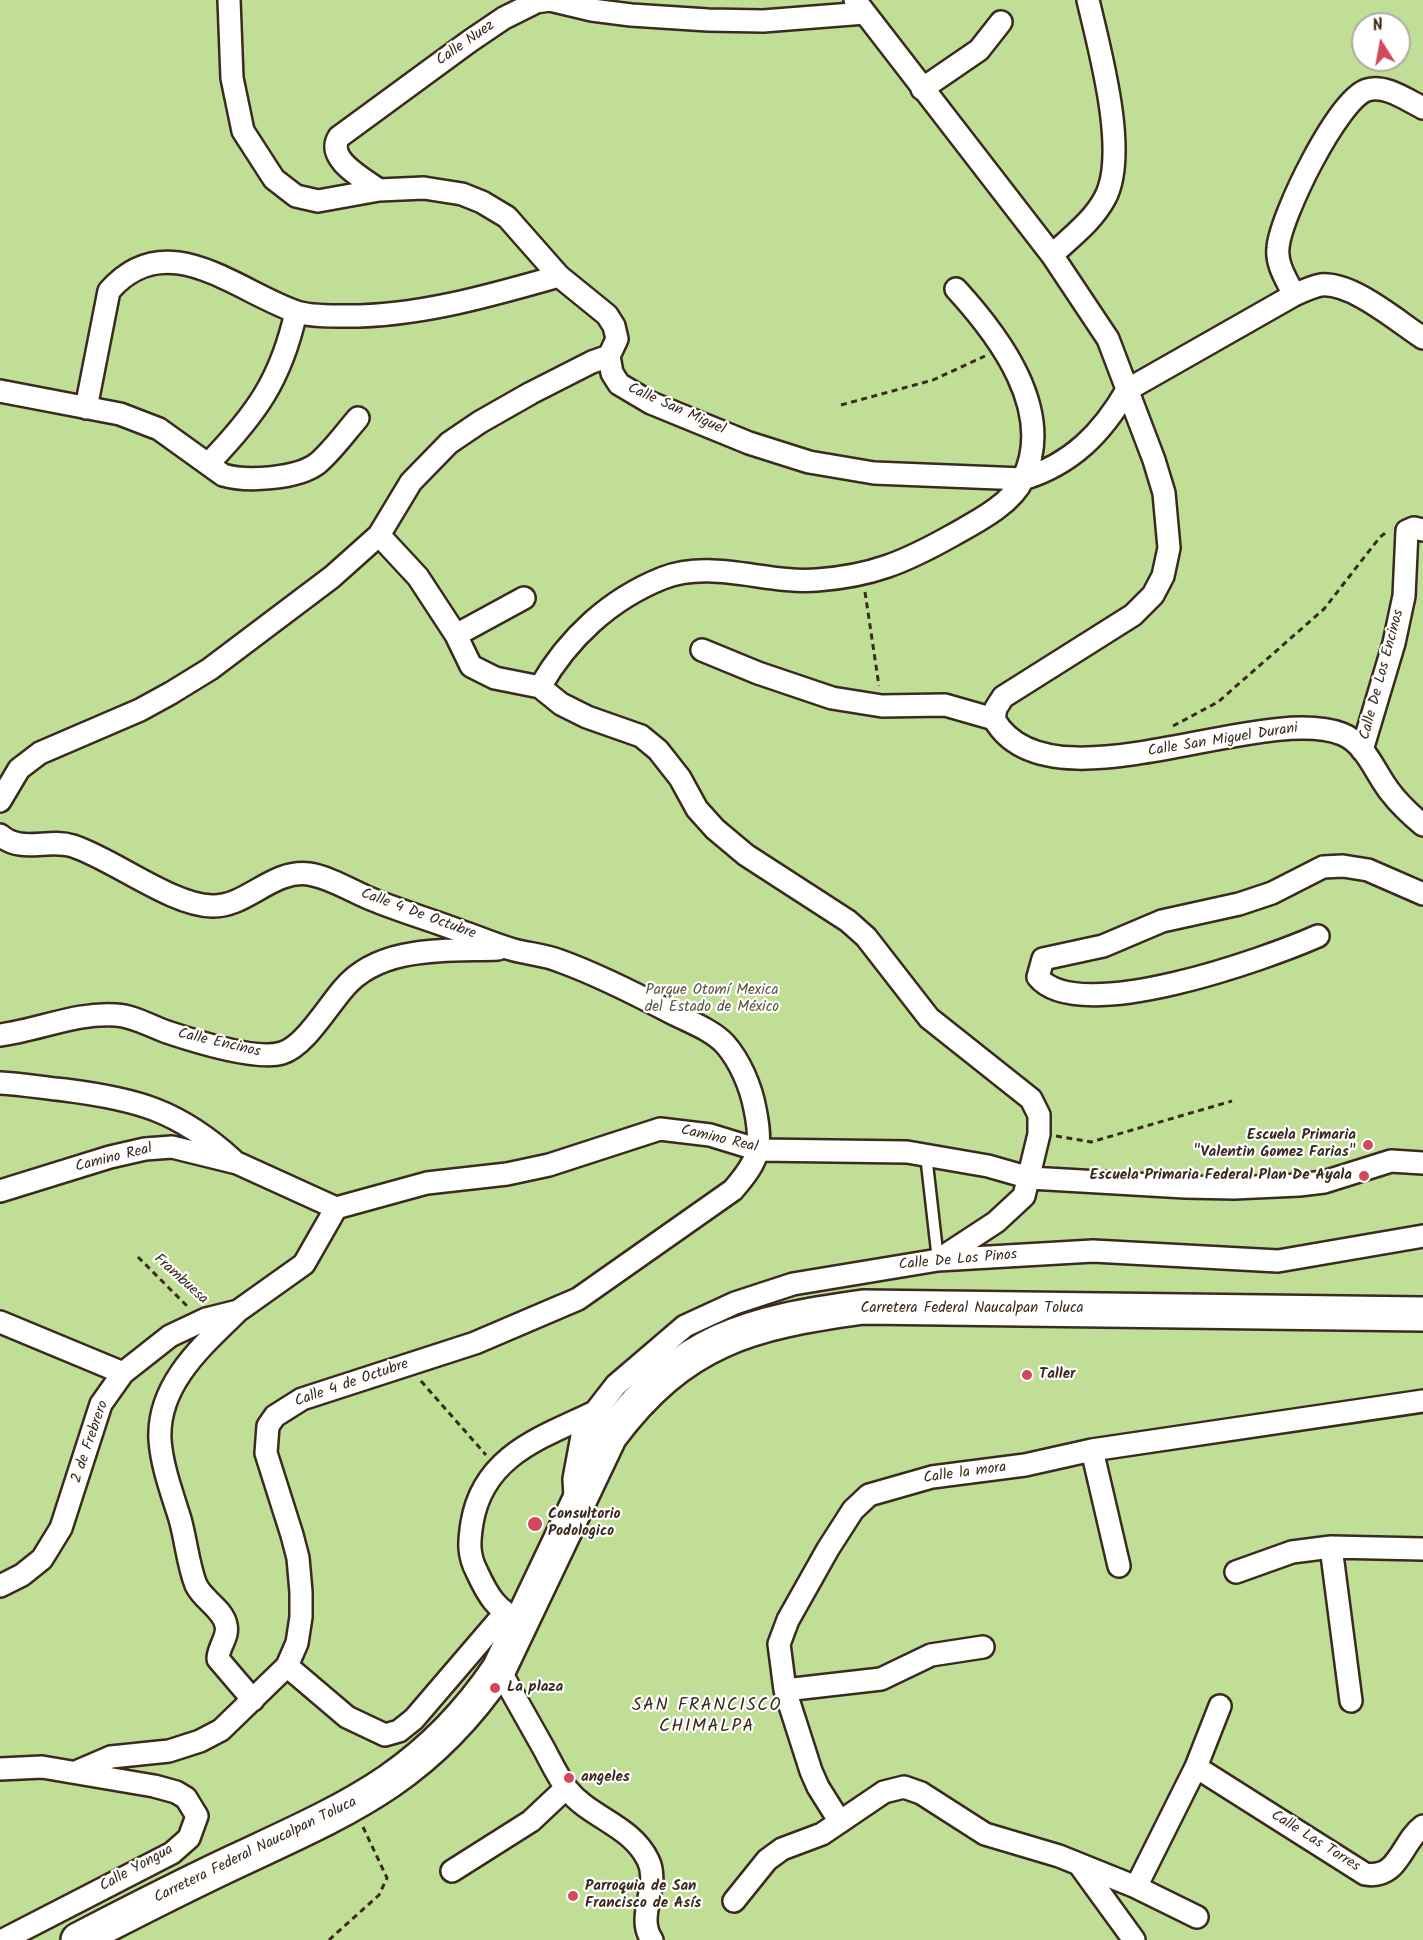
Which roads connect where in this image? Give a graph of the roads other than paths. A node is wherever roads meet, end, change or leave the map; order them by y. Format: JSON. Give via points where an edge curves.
{"nodes":[{"id":1,"x":229,"y":0,"type":"edge"},
{"id":2,"x":1088,"y":0,"type":"edge"},
{"id":3,"x":860,"y":6,"type":"edge"},
{"id":4,"x":1001,"y":22,"type":"dead end"},
{"id":5,"x":922,"y":89,"type":"junction"},
{"id":6,"x":1423,"y":108,"type":"edge"},
{"id":7,"x":379,"y":190,"type":"junction"},
{"id":8,"x":1052,"y":255,"type":"junction"},
{"id":9,"x":559,"y":276,"type":"junction"},
{"id":10,"x":956,"y":289,"type":"dead end"},
{"id":11,"x":1294,"y":295,"type":"junction"},
{"id":12,"x":296,"y":312,"type":"junction"},
{"id":13,"x":1423,"y":338,"type":"edge"},
{"id":14,"x":609,"y":356,"type":"junction"},
{"id":15,"x":1127,"y":390,"type":"junction"},
{"id":16,"x":0,"y":391,"type":"edge"},
{"id":17,"x":86,"y":408,"type":"junction"},
{"id":18,"x":358,"y":418,"type":"dead end"},
{"id":19,"x":209,"y":463,"type":"junction"},
{"id":20,"x":1023,"y":479,"type":"junction"},
{"id":21,"x":1415,"y":530,"type":"edge"},
{"id":22,"x":379,"y":535,"type":"junction"},
{"id":23,"x":524,"y":598,"type":"dead end"},
{"id":24,"x":456,"y":635,"type":"junction"},
{"id":25,"x":702,"y":650,"type":"dead end"},
{"id":26,"x":540,"y":687,"type":"junction"},
{"id":27,"x":994,"y":718,"type":"junction"},
{"id":28,"x":1362,"y":750,"type":"junction"},
{"id":29,"x":0,"y":801,"type":"edge"},
{"id":30,"x":1423,"y":825,"type":"edge"},
{"id":31,"x":0,"y":835,"type":"edge"},
{"id":32,"x":1423,"y":894,"type":"edge"},
{"id":33,"x":1318,"y":936,"type":"dead end"},
{"id":34,"x":512,"y":949,"type":"junction"},
{"id":35,"x":0,"y":1035,"type":"edge"},
{"id":36,"x":0,"y":1083,"type":"edge"},
{"id":37,"x":759,"y":1150,"type":"junction"},
{"id":38,"x":926,"y":1155,"type":"junction"},
{"id":39,"x":237,"y":1163,"type":"junction"},
{"id":40,"x":1423,"y":1163,"type":"edge"},
{"id":41,"x":1030,"y":1178,"type":"junction"},
{"id":42,"x":0,"y":1191,"type":"edge"},
{"id":43,"x":336,"y":1208,"type":"junction"},
{"id":44,"x":1423,"y":1236,"type":"edge"},
{"id":45,"x":938,"y":1260,"type":"junction"},
{"id":46,"x":238,"y":1311,"type":"junction"},
{"id":47,"x":1423,"y":1314,"type":"edge"},
{"id":48,"x":0,"y":1322,"type":"edge"},
{"id":49,"x":123,"y":1373,"type":"junction"},
{"id":50,"x":1423,"y":1401,"type":"edge"},
{"id":51,"x":595,"y":1412,"type":"junction"},
{"id":52,"x":1092,"y":1450,"type":"junction"},
{"id":53,"x":575,"y":1505,"type":"junction"},
{"id":54,"x":1331,"y":1547,"type":"junction"},
{"id":55,"x":1423,"y":1549,"type":"edge"},
{"id":56,"x":1119,"y":1566,"type":"dead end"},
{"id":57,"x":1236,"y":1572,"type":"dead end"},
{"id":58,"x":0,"y":1586,"type":"edge"},
{"id":59,"x":513,"y":1618,"type":"junction"},
{"id":60,"x":983,"y":1647,"type":"dead end"},
{"id":61,"x":287,"y":1666,"type":"junction"},
{"id":62,"x":499,"y":1669,"type":"junction"},
{"id":63,"x":785,"y":1690,"type":"junction"},
{"id":64,"x":253,"y":1700,"type":"junction"},
{"id":65,"x":1351,"y":1701,"type":"dead end"},
{"id":66,"x":1220,"y":1706,"type":"dead end"},
{"id":67,"x":1196,"y":1767,"type":"junction"},
{"id":68,"x":0,"y":1769,"type":"edge"},
{"id":69,"x":76,"y":1772,"type":"junction"},
{"id":70,"x":566,"y":1788,"type":"junction"},
{"id":71,"x":840,"y":1822,"type":"junction"},
{"id":72,"x":1423,"y":1826,"type":"edge"},
{"id":73,"x":1081,"y":1867,"type":"junction"},
{"id":74,"x":452,"y":1871,"type":"dead end"},
{"id":75,"x":1136,"y":1887,"type":"junction"},
{"id":76,"x":734,"y":1901,"type":"dead end"},
{"id":77,"x":1197,"y":1917,"type":"dead end"},
{"id":78,"x":3,"y":1940,"type":"edge"},
{"id":79,"x":78,"y":1940,"type":"edge"},
{"id":80,"x":652,"y":1940,"type":"edge"},
{"id":81,"x":1134,"y":1940,"type":"edge"}],
"edges":[{"from":1,"to":7,"type":"street","via":[[229,55],[235,104],[243,131],[274,179],[296,196],[318,201]]},
{"from":2,"to":8,"type":"street","via":[[1109,94],[1111,171],[1106,197],[1086,224]]},
{"from":3,"to":5,"type":"street"},
{"from":3,"to":7,"type":"street","name":"Calle Nuez","via":[[763,21],[631,15],[550,0],[536,2],[478,35],[339,137],[335,145],[337,156]]},
{"from":4,"to":5,"type":"street","via":[[979,50]]},
{"from":5,"to":8,"type":"street"},
{"from":6,"to":11,"type":"street","via":[[1383,90],[1365,90],[1325,137],[1281,232],[1279,262]]},
{"from":7,"to":9,"type":"street","via":[[424,188],[482,201],[507,217]]},
{"from":8,"to":15,"type":"street","via":[[1108,339]]},
{"from":9,"to":12,"type":"street","via":[[477,298],[373,315]]},
{"from":9,"to":14,"type":"street","via":[[607,315],[614,326],[617,339]]},
{"from":10,"to":20,"type":"street","via":[[1003,347],[1026,392],[1032,443]]},
{"from":11,"to":13,"type":"street","via":[[1320,285],[1338,286]]},
{"from":11,"to":15,"type":"street"},
{"from":12,"to":17,"type":"street","via":[[190,264],[163,260],[136,267],[109,291]]},
{"from":12,"to":19,"type":"street","via":[[284,356],[268,392]]},
{"from":14,"to":20,"type":"street","name":"Calle San Miguel","via":[[612,373],[632,394],[778,454],[874,473]]},
{"from":14,"to":22,"type":"street","via":[[531,393],[449,443],[411,482]]},
{"from":15,"to":20,"type":"street","name":"Calle San Miguel","via":[[1111,417],[1070,458]]},
{"from":15,"to":27,"type":"street","via":[[1164,493],[1169,548],[1163,576],[1153,595],[1132,615],[1003,697]]},
{"from":16,"to":17,"type":"street"},
{"from":17,"to":19,"type":"street","via":[[120,414],[159,429]]},
{"from":18,"to":19,"type":"street","via":[[316,465],[301,471],[234,478]]},
{"from":20,"to":26,"type":"street","via":[[1003,502],[964,529],[900,562],[862,576],[813,581],[706,571],[664,578],[607,609],[585,627],[553,664]]},
{"from":21,"to":28,"type":"street","name":"Calle De Los Encinos","via":[[1404,540],[1404,596]]},
{"from":22,"to":24,"type":"street","via":[[418,577]]},
{"from":22,"to":29,"type":"street","via":[[332,577],[210,669],[140,710],[40,753],[19,770]]},
{"from":23,"to":24,"type":"street"},
{"from":24,"to":26,"type":"street","via":[[471,666]]},
{"from":25,"to":27,"type":"street","via":[[832,698],[882,705],[945,705]]},
{"from":26,"to":41,"type":"street","via":[[569,708],[641,736],[658,750],[715,829],[746,855],[848,921],[866,937],[929,1018],[1031,1099],[1039,1115],[1039,1134]]},
{"from":27,"to":28,"type":"street","name":"Calle San Miguel Durani","via":[[1012,742],[1038,752],[1075,758],[1131,755],[1286,729],[1319,728],[1344,734]]},
{"from":28,"to":30,"type":"street","name":"Calle San Miguel Durani","via":[[1389,792]]},
{"from":31,"to":34,"type":"street","name":"Calle 4 De Octubre","via":[[9,843],[22,846],[68,845],[85,850],[135,877],[210,906],[226,904],[279,877],[312,874]]},
{"from":32,"to":33,"type":"street","via":[[1368,870],[1323,867],[1272,893],[1239,904],[1162,921],[1103,945],[1042,959],[1038,977],[1057,990],[1082,995],[1127,994],[1283,951]]},
{"from":34,"to":35,"type":"street","name":"Calle Encinos","via":[[415,953],[371,966],[346,985],[298,1044],[269,1056],[167,1032],[117,1015],[93,1015]]},
{"from":34,"to":37,"type":"street","name":"Calle 4 De Octubre","via":[[558,959],[593,974],[725,1043],[754,1102]]},
{"from":36,"to":39,"type":"street","via":[[135,1101],[164,1112],[210,1139]]},
{"from":37,"to":38,"type":"street","name":"Camino Real"},
{"from":37,"to":43,"type":"street","name":"Camino Real","via":[[710,1135],[660,1129],[549,1165],[427,1183]]},
{"from":37,"to":61,"type":"street","name":"Calle 4 de Octubre","via":[[746,1175],[717,1204],[578,1299],[476,1343],[302,1400],[275,1416],[268,1426],[266,1453],[292,1534],[301,1592],[297,1643]]},
{"from":38,"to":41,"type":"street","name":"Camino Real"},
{"from":38,"to":45,"type":"lane"},
{"from":39,"to":42,"type":"street","name":"Camino Real","via":[[172,1147],[145,1149]]},
{"from":39,"to":43,"type":"street","name":"Camino Real"},
{"from":40,"to":41,"type":"street","name":"Camino Real","via":[[1391,1161],[1324,1182],[1280,1187],[1185,1187]]},
{"from":41,"to":45,"type":"street","via":[[1024,1196],[1012,1209]]},
{"from":43,"to":46,"type":"street","name":"2 de Frebrero","via":[[304,1264]]},
{"from":44,"to":45,"type":"street","name":"Calle De Los Pinos","via":[[1278,1261],[1093,1251]]},
{"from":45,"to":51,"type":"street","name":"Calle De Los Pinos","via":[[793,1284],[735,1303],[685,1326],[638,1364]]},
{"from":46,"to":49,"type":"street","name":"2 de Frebrero","via":[[206,1319],[170,1336]]},
{"from":46,"to":64,"type":"street","via":[[179,1373],[160,1423],[160,1441],[196,1585],[226,1625],[227,1634],[218,1659]]},
{"from":47,"to":53,"type":"main road","name":"Carretera Federal Naucalpan Toluca","via":[[864,1307],[778,1321],[698,1351],[657,1381],[610,1436]]},
{"from":48,"to":49,"type":"street"},
{"from":49,"to":58,"type":"street","name":"2 de Frebrero","via":[[101,1404],[61,1528],[42,1559]]},
{"from":50,"to":52,"type":"street","name":"Calle la mora"},
{"from":51,"to":53,"type":"street","name":"Calle De Los Pinos","via":[[578,1449]]},
{"from":51,"to":59,"type":"street","via":[[540,1438],[497,1467],[475,1503],[468,1547],[472,1562],[486,1592]]},
{"from":52,"to":56,"type":"street"},
{"from":52,"to":63,"type":"street","name":"Calle la mora","via":[[1025,1465],[932,1477],[869,1495],[853,1510],[788,1620],[779,1644]]},
{"from":53,"to":59,"type":"main road","name":"Carretera Federal Naucalpan Toluca"},
{"from":54,"to":55,"type":"street"},
{"from":54,"to":57,"type":"street","via":[[1292,1552]]},
{"from":54,"to":65,"type":"street"},
{"from":59,"to":61,"type":"street","via":[[414,1719],[399,1731],[385,1735],[347,1717]]},
{"from":59,"to":62,"type":"main road","name":"Carretera Federal Naucalpan Toluca"},
{"from":60,"to":63,"type":"street","via":[[931,1655],[873,1680]]},
{"from":61,"to":64,"type":"street","name":"Calle 4 de Octubre"},
{"from":62,"to":70,"type":"street"},
{"from":62,"to":79,"type":"main road","name":"Carretera Federal Naucalpan Toluca","via":[[479,1698],[433,1749],[353,1806]]},
{"from":63,"to":71,"type":"street","name":"Calle la mora","via":[[818,1787]]},
{"from":64,"to":69,"type":"street","name":"Calle 4 de Octubre","via":[[221,1730],[200,1741],[169,1751],[111,1757]]},
{"from":66,"to":67,"type":"street"},
{"from":67,"to":72,"type":"street","name":"Calle Las Torres","via":[[1365,1874],[1385,1873]]},
{"from":67,"to":75,"type":"street"},
{"from":68,"to":69,"type":"street","name":"Calle Yongua","via":[[42,1767]]},
{"from":69,"to":78,"type":"street","name":"Calle Yongua","via":[[176,1792],[193,1806],[198,1816],[189,1838],[172,1852]]},
{"from":70,"to":74,"type":"street","via":[[531,1821]]},
{"from":70,"to":80,"type":"street","via":[[584,1806],[623,1830],[649,1861],[653,1871],[645,1924]]},
{"from":71,"to":73,"type":"street","via":[[875,1796],[904,1787],[921,1793],[985,1834],[1059,1856]]},
{"from":71,"to":76,"type":"street","via":[[767,1860]]},
{"from":73,"to":75,"type":"street"},
{"from":73,"to":81,"type":"street"},
{"from":75,"to":77,"type":"street"}]}
